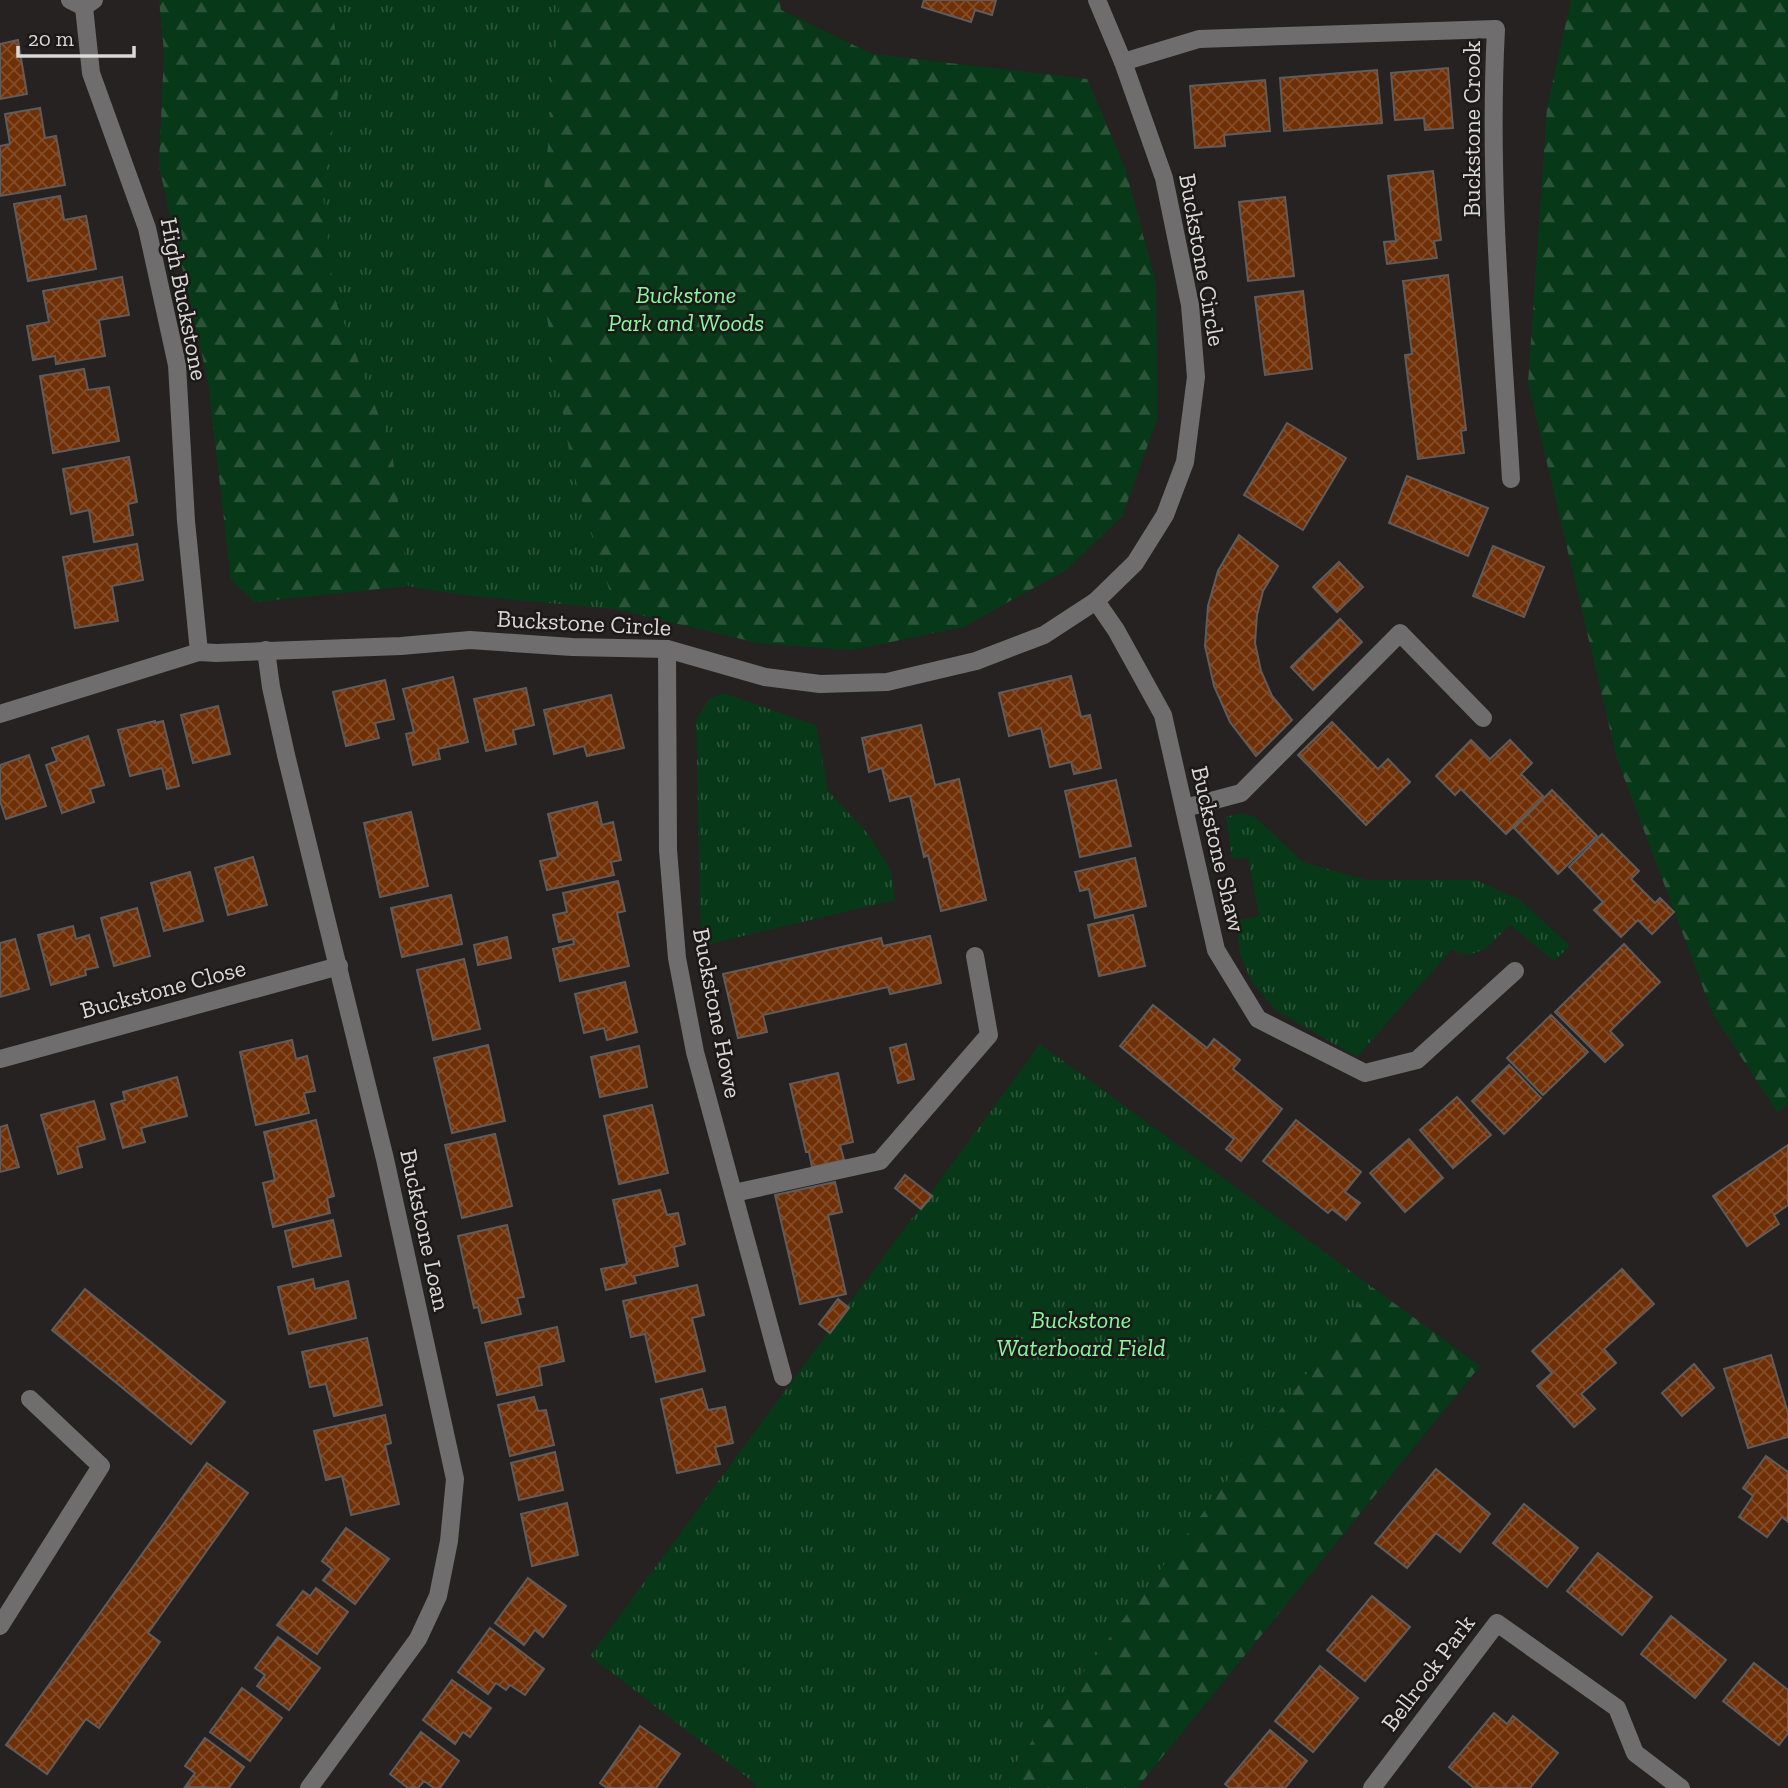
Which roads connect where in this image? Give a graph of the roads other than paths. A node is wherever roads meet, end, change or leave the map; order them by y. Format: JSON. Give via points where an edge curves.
{"nodes":[{"id":1,"x":1097,"y":0,"type":"edge"},
{"id":2,"x":83,"y":2,"type":"edge"},
{"id":3,"x":1123,"y":62,"type":"junction"},
{"id":4,"x":1511,"y":479,"type":"dead end"},
{"id":5,"x":1096,"y":601,"type":"junction"},
{"id":6,"x":667,"y":649,"type":"junction"},
{"id":7,"x":266,"y":650,"type":"junction"},
{"id":8,"x":200,"y":652,"type":"junction"},
{"id":9,"x":0,"y":714,"type":"edge"},
{"id":10,"x":1483,"y":718,"type":"dead end"},
{"id":11,"x":1185,"y":808,"type":"junction"},
{"id":12,"x":975,"y":956,"type":"dead end"},
{"id":13,"x":339,"y":966,"type":"junction"},
{"id":14,"x":1515,"y":971,"type":"dead end"},
{"id":15,"x":0,"y":1059,"type":"edge"},
{"id":16,"x":734,"y":1194,"type":"junction"},
{"id":17,"x":783,"y":1377,"type":"dead end"},
{"id":18,"x":30,"y":1399,"type":"dead end"},
{"id":19,"x":0,"y":1626,"type":"edge"},
{"id":20,"x":309,"y":1788,"type":"edge"},
{"id":21,"x":1372,"y":1788,"type":"edge"},
{"id":22,"x":1681,"y":1788,"type":"edge"}],
"edges":[{"from":1,"to":3,"type":"street","name":"Buckstone Circle"},
{"from":2,"to":8,"type":"street","name":"High Buckstone","via":[[91,73],[147,228],[177,365]]},
{"from":3,"to":4,"type":"street","name":"Buckstone Crook","via":[[1199,38],[1496,29],[1493,143]]},
{"from":3,"to":5,"type":"street","name":"Buckstone Circle","via":[[1164,178],[1190,305],[1196,377],[1185,462],[1165,515],[1135,563]]},
{"from":5,"to":6,"type":"street","name":"Buckstone Circle","via":[[1044,635],[976,661],[887,682],[820,684],[765,677]]},
{"from":5,"to":11,"type":"street","name":"Buckstone Shaw","via":[[1163,716]]},
{"from":6,"to":7,"type":"street","name":"Buckstone Circle","via":[[470,640]]},
{"from":6,"to":16,"type":"street","name":"Buckstone Howe","via":[[668,850],[677,958],[695,1052]]},
{"from":7,"to":8,"type":"street","name":"Buckstone Circle"},
{"from":7,"to":13,"type":"street","name":"Buckstone Loan","via":[[286,755]]},
{"from":8,"to":9,"type":"street","name":"Buckstone Circle"},
{"from":10,"to":11,"type":"street","via":[[1400,633],[1241,793]]},
{"from":11,"to":14,"type":"street","name":"Buckstone Shaw","via":[[1216,950],[1258,1019],[1365,1073],[1418,1060]]},
{"from":12,"to":16,"type":"street","via":[[989,1035],[880,1161]]},
{"from":13,"to":15,"type":"street","name":"Buckstone Close"},
{"from":13,"to":20,"type":"street","name":"Buckstone Loan","via":[[455,1479],[438,1596],[418,1639]]},
{"from":16,"to":17,"type":"street","name":"Buckstone Howe"},
{"from":18,"to":19,"type":"street","via":[[101,1466]]},
{"from":21,"to":22,"type":"street","name":"Bellrock Park","via":[[1497,1623],[1617,1709],[1635,1753]]}]}
